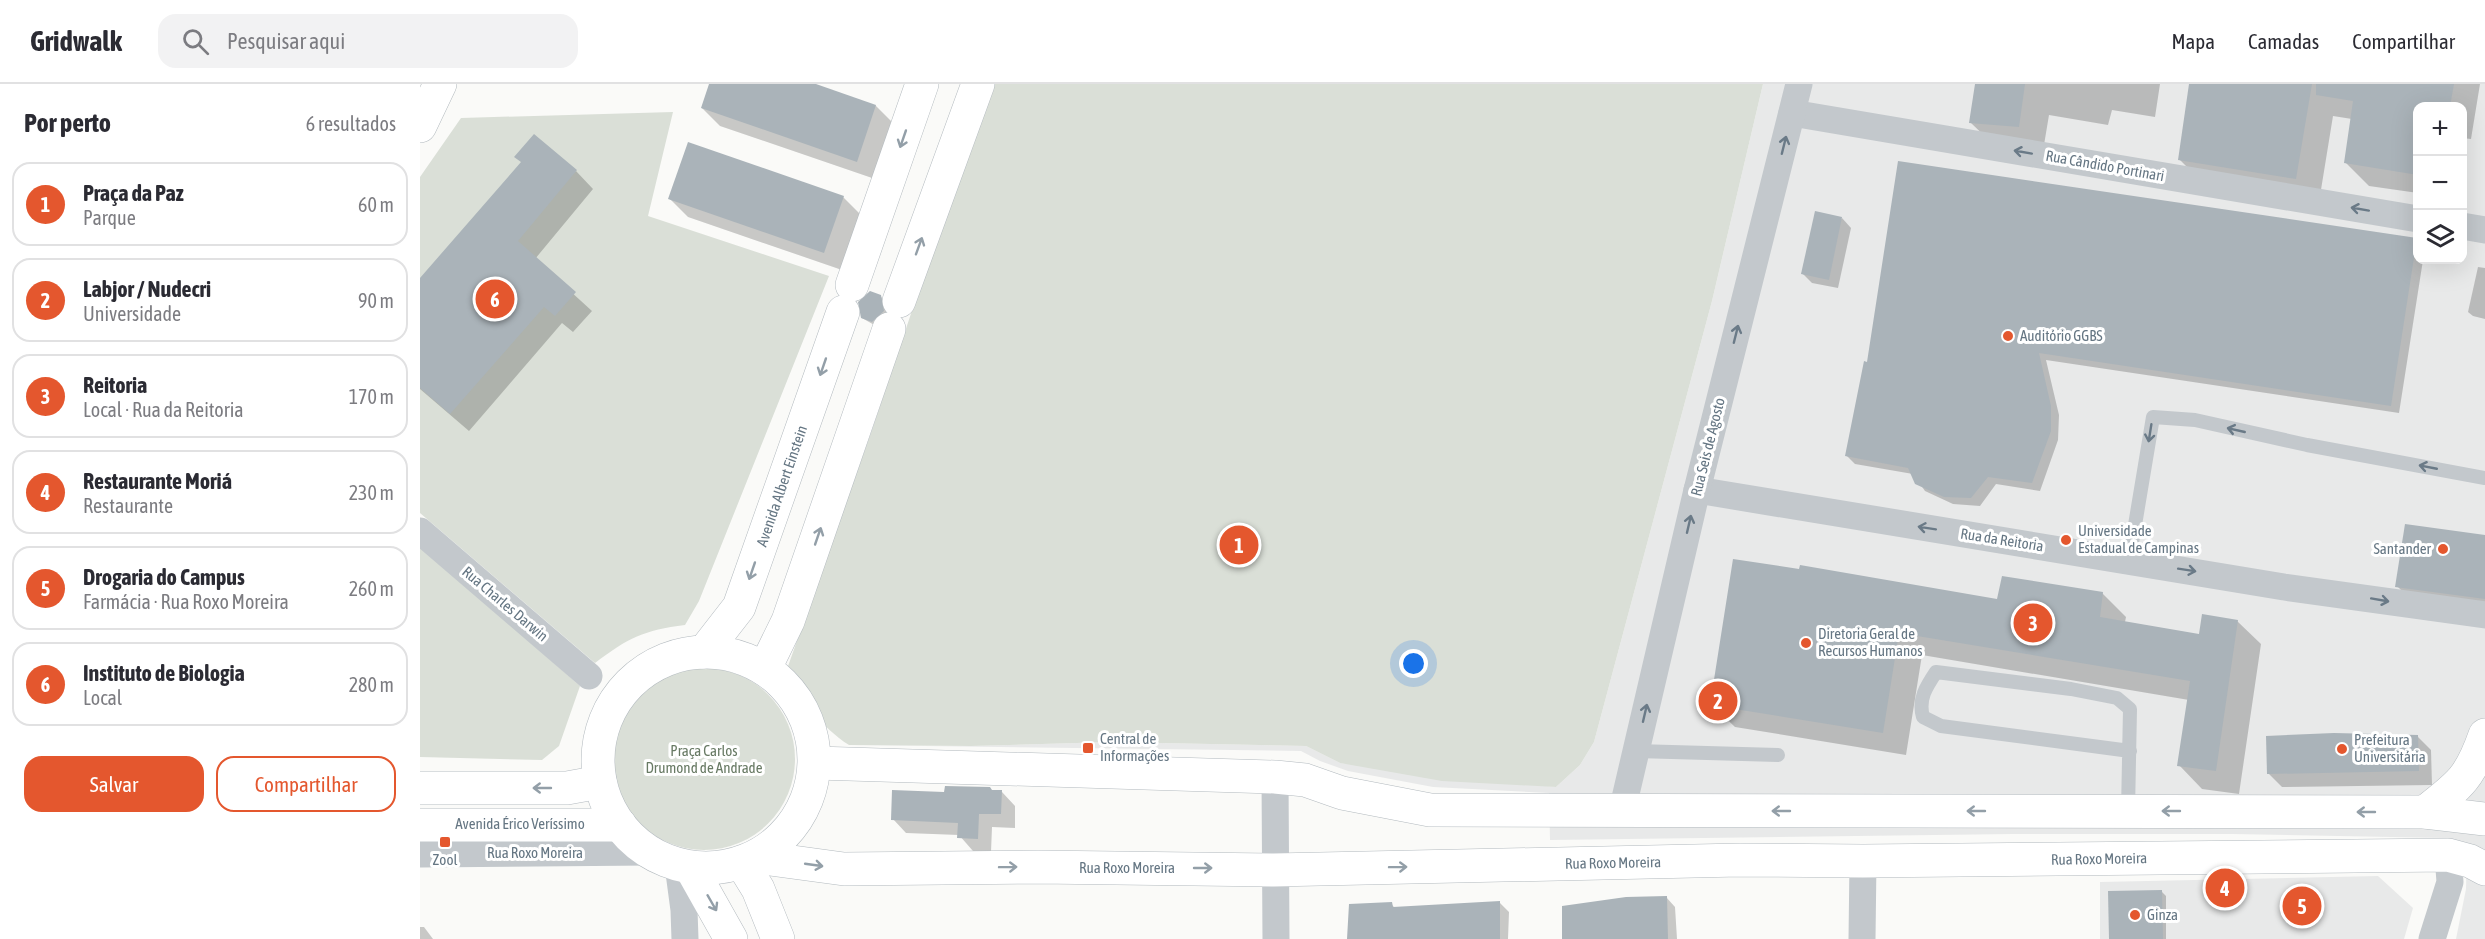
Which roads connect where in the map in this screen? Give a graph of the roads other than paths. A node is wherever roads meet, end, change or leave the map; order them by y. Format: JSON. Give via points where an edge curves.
{"nodes":[{"id":1,"x":440,"y":84,"type":"edge"},
{"id":2,"x":922,"y":84,"type":"edge"},
{"id":3,"x":1799,"y":84,"type":"edge"},
{"id":4,"x":974,"y":85,"type":"edge"},
{"id":5,"x":1792,"y":113,"type":"junction"},
{"id":6,"x":420,"y":126,"type":"edge"},
{"id":7,"x":2413,"y":218,"type":"edge"},
{"id":8,"x":2467,"y":227,"type":"edge"},
{"id":9,"x":2485,"y":230,"type":"edge"},
{"id":10,"x":2485,"y":478,"type":"edge"},
{"id":11,"x":1697,"y":490,"type":"junction"},
{"id":12,"x":420,"y":531,"type":"edge"},
{"id":13,"x":2129,"y":561,"type":"junction"},
{"id":14,"x":2485,"y":615,"type":"edge"},
{"id":15,"x":704,"y":652,"type":"junction"},
{"id":16,"x":765,"y":668,"type":"junction"},
{"id":17,"x":589,"y":676,"type":"dead end"},
{"id":18,"x":2485,"y":735,"type":"edge"},
{"id":19,"x":1636,"y":750,"type":"junction"},
{"id":20,"x":2130,"y":751,"type":"junction"},
{"id":21,"x":1778,"y":755,"type":"dead end"},
{"id":22,"x":2485,"y":759,"type":"edge"},
{"id":23,"x":816,"y":763,"type":"junction"},
{"id":24,"x":2485,"y":775,"type":"edge"},
{"id":25,"x":1275,"y":777,"type":"junction"},
{"id":26,"x":600,"y":782,"type":"junction"},
{"id":27,"x":420,"y":788,"type":"edge"},
{"id":28,"x":1622,"y":811,"type":"junction"},
{"id":29,"x":2128,"y":811,"type":"junction"},
{"id":30,"x":2425,"y":812,"type":"junction"},
{"id":31,"x":2485,"y":819,"type":"edge"},
{"id":32,"x":420,"y":825,"type":"edge"},
{"id":33,"x":620,"y":825,"type":"junction"},
{"id":34,"x":420,"y":854,"type":"edge"},
{"id":35,"x":749,"y":860,"type":"junction"},
{"id":36,"x":1863,"y":861,"type":"junction"},
{"id":37,"x":672,"y":862,"type":"junction"},
{"id":38,"x":2468,"y":862,"type":"edge"},
{"id":39,"x":1274,"y":870,"type":"junction"},
{"id":40,"x":685,"y":939,"type":"edge"},
{"id":41,"x":731,"y":939,"type":"edge"},
{"id":42,"x":778,"y":939,"type":"edge"},
{"id":43,"x":1276,"y":939,"type":"edge"},
{"id":44,"x":1862,"y":939,"type":"edge"},
{"id":45,"x":2432,"y":939,"type":"edge"}],
"edges":[{"from":1,"to":6,"type":"main road"},
{"from":2,"to":15,"type":"main road","name":"Avenida Albert Einstein","one_way":true,"via":[[739,607]]},
{"from":3,"to":5,"type":"street","name":"Rua Seis de Agosto"},
{"from":16,"to":4,"type":"main road","one_way":true,"via":[[788,621]]},
{"from":7,"to":5,"type":"street","name":"Rua Cândido Portinari","one_way":true},
{"from":11,"to":5,"type":"street","name":"Rua Seis de Agosto","one_way":true},
{"from":8,"to":9,"type":"street"},
{"from":10,"to":13,"type":"lane","one_way":true,"via":[[2195,420],[2153,417]]},
{"from":13,"to":11,"type":"street","name":"Rua da Reitoria","one_way":true},
{"from":19,"to":11,"type":"street","name":"Rua Seis de Agosto","one_way":true},
{"from":12,"to":17,"type":"street","name":"Rua Charles Darwin"},
{"from":13,"to":14,"type":"street","name":"Rua da Reitoria","one_way":true},
{"from":15,"to":16,"type":"main road","via":[[736,655]]},
{"from":15,"to":26,"type":"main road","via":[[674,657],[646,670],[623,692],[609,711],[600,734]]},
{"from":16,"to":23,"type":"main road","via":[[783,682],[802,709],[814,741]]},
{"from":18,"to":30,"type":"main road","via":[[2462,783]]},
{"from":19,"to":21,"type":"lane"},
{"from":19,"to":28,"type":"street","name":"Rua Seis de Agosto"},
{"from":20,"to":20,"type":"lane","via":[[1941,726],[1923,717],[1920,705],[1936,672],[2117,698],[2130,709]]},
{"from":20,"to":29,"type":"lane"},
{"from":22,"to":24,"type":"main road"},
{"from":23,"to":25,"type":"main road"},
{"from":23,"to":35,"type":"main road","via":[[810,796],[788,829]]},
{"from":25,"to":28,"type":"main road","via":[[1305,780],[1342,794],[1430,810]]},
{"from":25,"to":39,"type":"street"},
{"from":26,"to":27,"type":"main road","one_way":true,"via":[[567,788]]},
{"from":26,"to":33,"type":"main road"},
{"from":29,"to":28,"type":"main road","one_way":true},
{"from":30,"to":29,"type":"main road","one_way":true},
{"from":30,"to":31,"type":"main road"},
{"from":32,"to":33,"type":"main road","name":"Avenida Érico Veríssimo"},
{"from":33,"to":37,"type":"main road"},
{"from":34,"to":37,"type":"street","name":"Rua Roxo Moreira"},
{"from":35,"to":37,"type":"main road","via":[[717,868]]},
{"from":35,"to":39,"type":"main road","name":"Rua Roxo Moreira","one_way":true,"via":[[844,869]]},
{"from":35,"to":42,"type":"main road"},
{"from":36,"to":38,"type":"main road","name":"Rua Roxo Moreira"},
{"from":39,"to":36,"type":"main road","name":"Rua Roxo Moreira","one_way":true},
{"from":36,"to":44,"type":"street"},
{"from":37,"to":40,"type":"street","via":[[684,910]]},
{"from":37,"to":41,"type":"main road","one_way":true},
{"from":38,"to":45,"type":"street","via":[[2450,882]]},
{"from":39,"to":43,"type":"street"}]}
